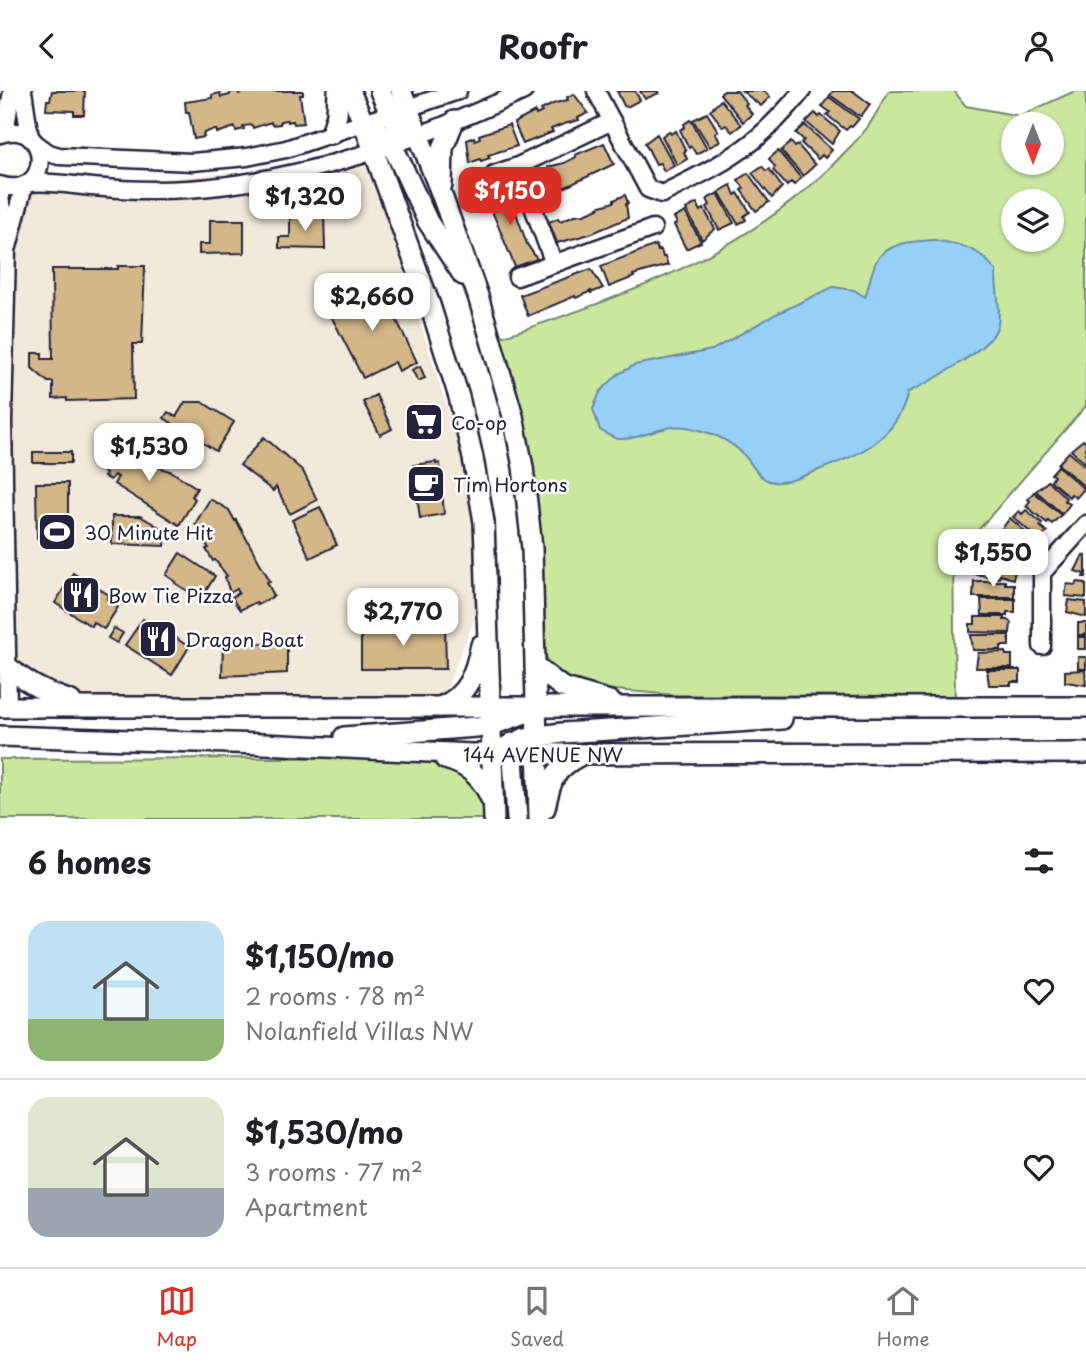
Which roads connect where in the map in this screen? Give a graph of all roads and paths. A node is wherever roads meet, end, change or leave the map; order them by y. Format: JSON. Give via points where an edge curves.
{"nodes":[{"id":1,"x":12,"y":91,"type":"edge"},
{"id":2,"x":23,"y":91,"type":"edge"},
{"id":3,"x":338,"y":91,"type":"edge"},
{"id":4,"x":350,"y":91,"type":"edge"},
{"id":5,"x":380,"y":91,"type":"edge"},
{"id":6,"x":458,"y":91,"type":"edge"},
{"id":7,"x":524,"y":91,"type":"edge"},
{"id":8,"x":596,"y":91,"type":"edge"},
{"id":9,"x":802,"y":91,"type":"edge"},
{"id":10,"x":400,"y":105,"type":"edge"},
{"id":11,"x":454,"y":121,"type":"junction"},
{"id":12,"x":612,"y":121,"type":"junction"},
{"id":13,"x":364,"y":124,"type":"junction"},
{"id":14,"x":0,"y":134,"type":"edge"},
{"id":15,"x":331,"y":134,"type":"junction"},
{"id":16,"x":418,"y":137,"type":"junction"},
{"id":17,"x":33,"y":140,"type":"junction"},
{"id":18,"x":383,"y":149,"type":"junction"},
{"id":19,"x":518,"y":166,"type":"junction"},
{"id":20,"x":494,"y":174,"type":"dead end"},
{"id":21,"x":27,"y":184,"type":"junction"},
{"id":22,"x":0,"y":185,"type":"edge"},
{"id":23,"x":441,"y":193,"type":"junction"},
{"id":24,"x":0,"y":196,"type":"edge"},
{"id":25,"x":653,"y":228,"type":"dead end"},
{"id":26,"x":7,"y":249,"type":"junction"},
{"id":27,"x":554,"y":264,"type":"junction"},
{"id":28,"x":517,"y":277,"type":"dead end"},
{"id":29,"x":478,"y":296,"type":"junction"},
{"id":30,"x":1,"y":422,"type":"edge"},
{"id":31,"x":1086,"y":524,"type":"edge"},
{"id":32,"x":487,"y":606,"type":"junction"},
{"id":33,"x":1042,"y":646,"type":"dead end"},
{"id":34,"x":8,"y":667,"type":"junction"},
{"id":35,"x":536,"y":667,"type":"junction"},
{"id":36,"x":88,"y":706,"type":"junction"},
{"id":37,"x":1086,"y":706,"type":"edge"},
{"id":38,"x":440,"y":707,"type":"junction"},
{"id":39,"x":632,"y":707,"type":"junction"},
{"id":40,"x":971,"y":707,"type":"junction"},
{"id":41,"x":4,"y":708,"type":"edge"},
{"id":42,"x":536,"y":708,"type":"junction"},
{"id":43,"x":493,"y":719,"type":"junction"},
{"id":44,"x":0,"y":736,"type":"edge"},
{"id":45,"x":262,"y":744,"type":"junction"},
{"id":46,"x":536,"y":745,"type":"junction"},
{"id":47,"x":512,"y":749,"type":"junction"},
{"id":48,"x":424,"y":753,"type":"junction"},
{"id":49,"x":1086,"y":753,"type":"edge"},
{"id":50,"x":491,"y":754,"type":"junction"},
{"id":51,"x":584,"y":754,"type":"junction"},
{"id":52,"x":493,"y":811,"type":"edge"},
{"id":53,"x":517,"y":819,"type":"edge"},
{"id":54,"x":541,"y":819,"type":"edge"}],
"edges":[{"from":1,"to":14,"type":"street","via":[[6,126]]},
{"from":2,"to":17,"type":"street"},
{"from":3,"to":15,"type":"main road"},
{"from":4,"to":13,"type":"main road"},
{"from":5,"to":10,"type":"main road"},
{"from":6,"to":10,"type":"street"},
{"from":7,"to":11,"type":"street"},
{"from":8,"to":12,"type":"street"},
{"from":9,"to":12,"type":"street","via":[[751,143],[662,194],[648,188]]},
{"from":10,"to":13,"type":"street"},
{"from":10,"to":16,"type":"main road","via":[[398,126]]},
{"from":11,"to":16,"type":"street"},
{"from":11,"to":23,"type":"main road","via":[[443,148]]},
{"from":12,"to":19,"type":"street"},
{"from":13,"to":15,"type":"street"},
{"from":13,"to":18,"type":"main road"},
{"from":14,"to":17,"type":"street","via":[[16,132]]},
{"from":15,"to":17,"type":"street","via":[[247,157],[192,162],[59,156]]},
{"from":16,"to":18,"type":"street"},
{"from":16,"to":23,"type":"main road"},
{"from":17,"to":21,"type":"street","via":[[41,160]]},
{"from":18,"to":21,"type":"street","via":[[235,185],[153,189],[43,181]]},
{"from":18,"to":29,"type":"main road"},
{"from":18,"to":32,"type":"main road","via":[[473,458],[484,522]]},
{"from":19,"to":20,"type":"street"},
{"from":19,"to":27,"type":"street"},
{"from":21,"to":22,"type":"street"},
{"from":21,"to":26,"type":"street"},
{"from":23,"to":29,"type":"main road"},
{"from":24,"to":26,"type":"street"},
{"from":25,"to":27,"type":"street"},
{"from":26,"to":30,"type":"street"},
{"from":27,"to":28,"type":"street"},
{"from":29,"to":35,"type":"main road","via":[[523,467],[532,548]]},
{"from":30,"to":34,"type":"street"},
{"from":31,"to":33,"type":"street","via":[[1042,573]]},
{"from":32,"to":38,"type":"main road","via":[[470,684]]},
{"from":32,"to":43,"type":"main road"},
{"from":34,"to":36,"type":"main road","via":[[46,693]]},
{"from":34,"to":41,"type":"street"},
{"from":35,"to":39,"type":"main road","via":[[562,687]]},
{"from":35,"to":42,"type":"main road"},
{"from":36,"to":38,"type":"main road"},
{"from":36,"to":41,"type":"main road"},
{"from":37,"to":40,"type":"main road"},
{"from":38,"to":43,"type":"main road"},
{"from":39,"to":40,"type":"main road"},
{"from":39,"to":42,"type":"main road"},
{"from":40,"to":46,"type":"main road"},
{"from":42,"to":43,"type":"main road"},
{"from":42,"to":46,"type":"main road"},
{"from":43,"to":45,"type":"main road"},
{"from":43,"to":47,"type":"main road"},
{"from":43,"to":50,"type":"main road"},
{"from":44,"to":45,"type":"main road","name":"144 AVENUE NW"},
{"from":45,"to":48,"type":"main road","name":"144 AVENUE NW"},
{"from":46,"to":47,"type":"main road","name":"144 AVENUE NW"},
{"from":46,"to":51,"type":"main road","name":"144 AVENUE NW"},
{"from":46,"to":54,"type":"main road"},
{"from":47,"to":50,"type":"main road","name":"144 AVENUE NW"},
{"from":47,"to":53,"type":"main road"},
{"from":48,"to":50,"type":"main road","name":"144 AVENUE NW"},
{"from":48,"to":52,"type":"main road","via":[[468,768],[485,784]]},
{"from":49,"to":51,"type":"main road","name":"144 AVENUE NW"},
{"from":50,"to":52,"type":"main road"},
{"from":51,"to":54,"type":"main road","via":[[554,776]]}]}
